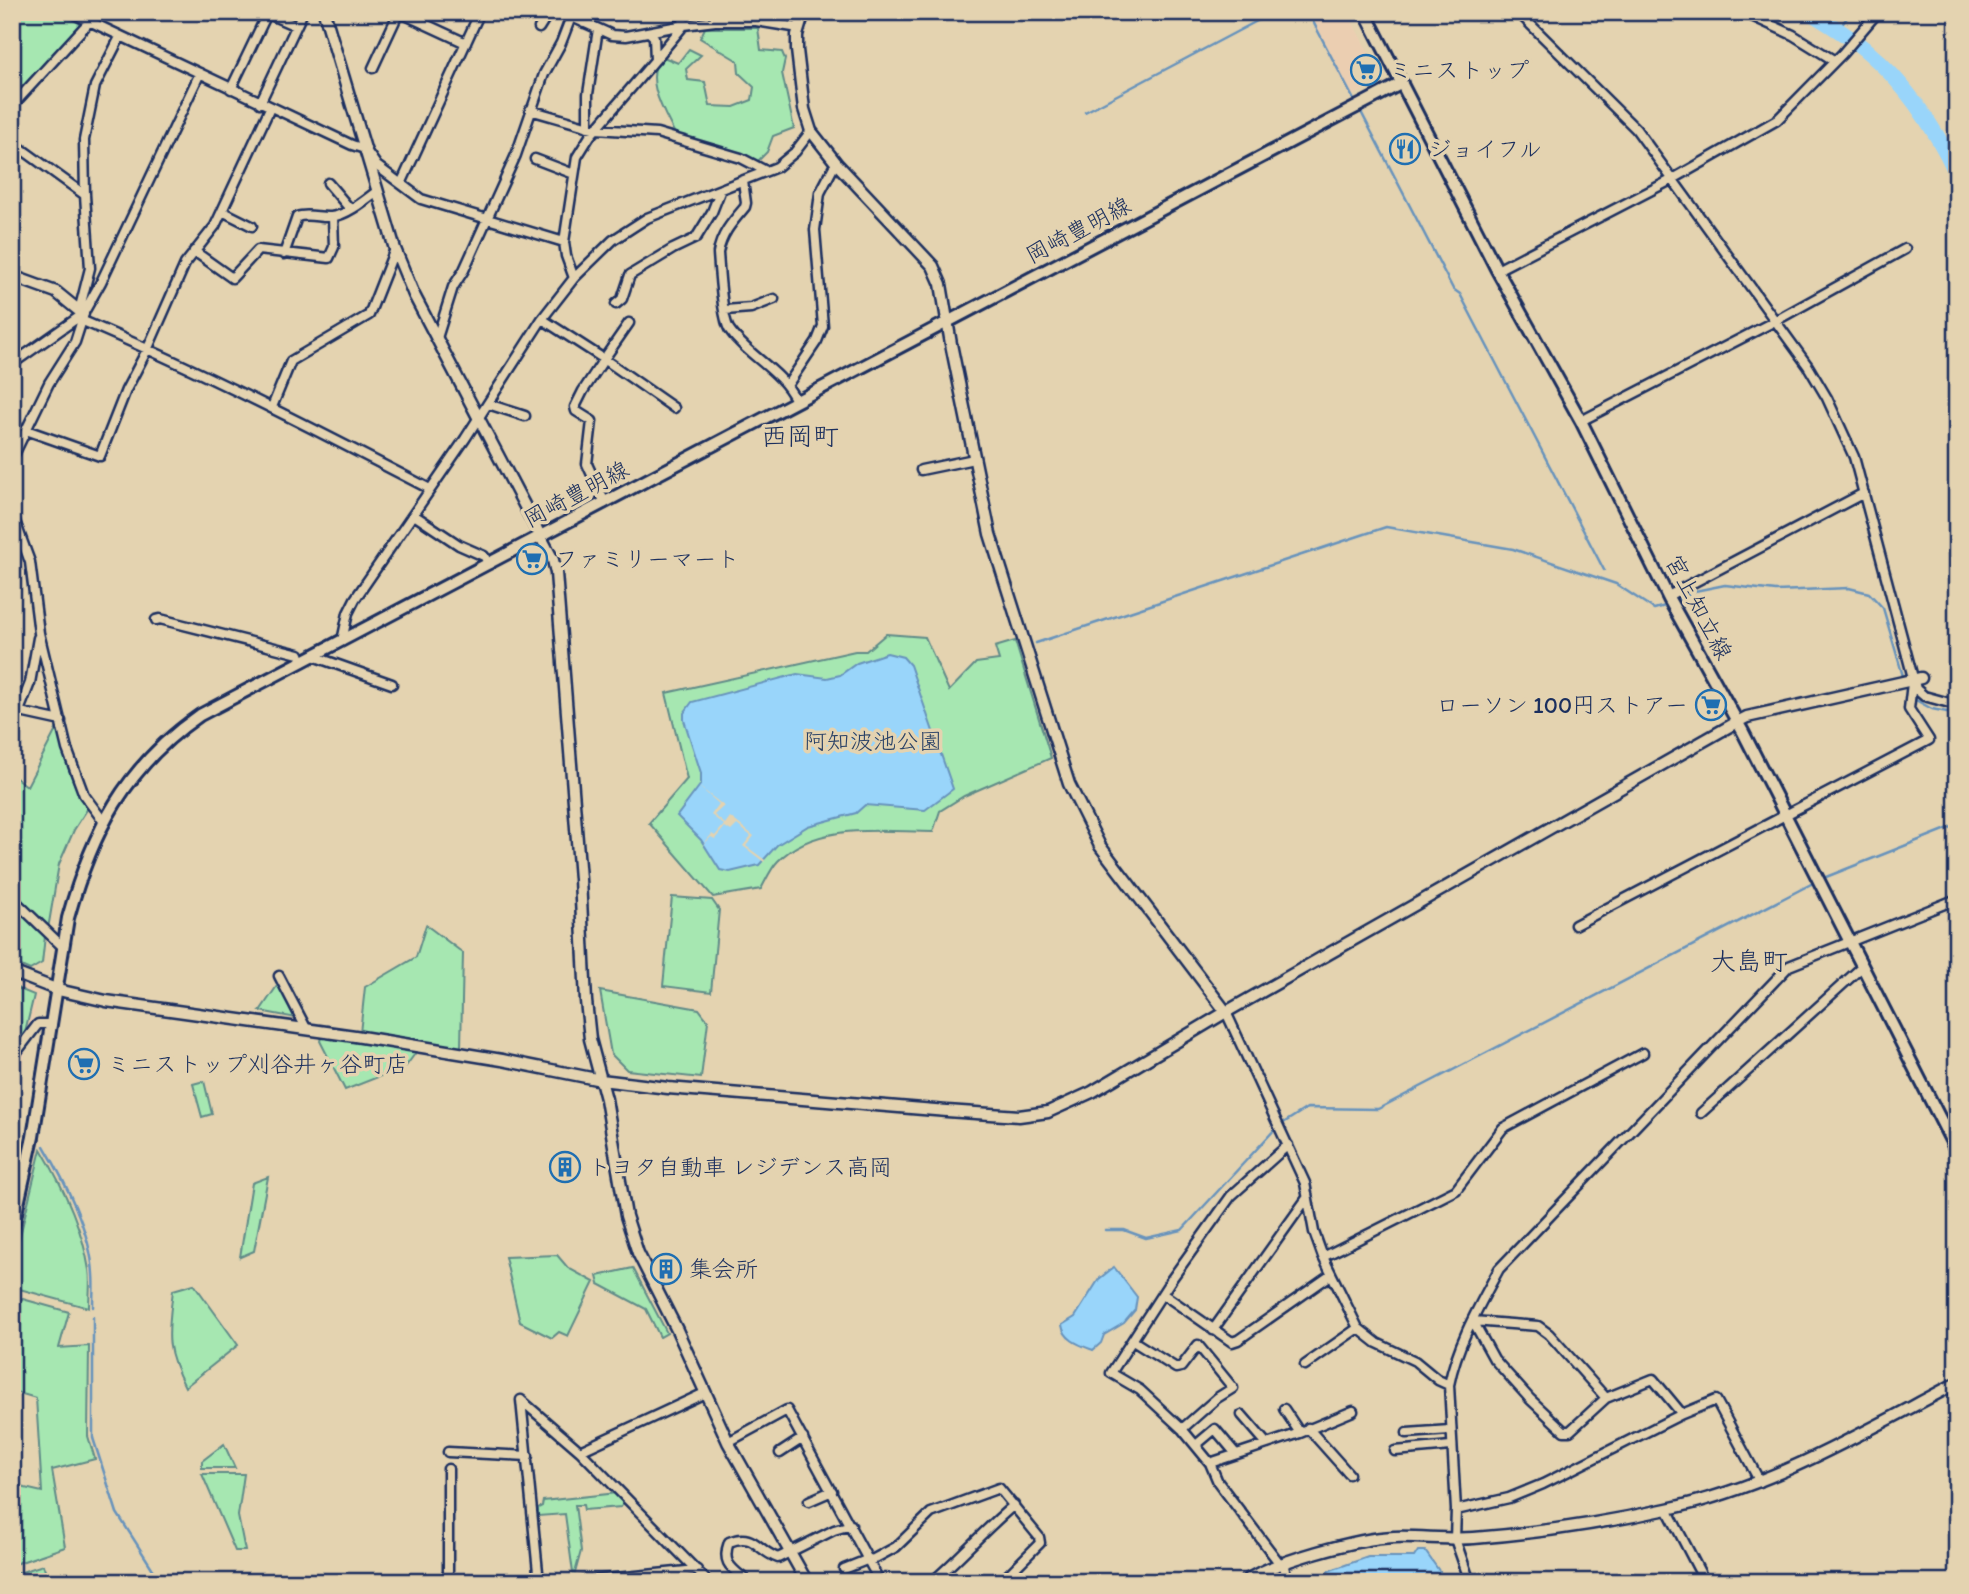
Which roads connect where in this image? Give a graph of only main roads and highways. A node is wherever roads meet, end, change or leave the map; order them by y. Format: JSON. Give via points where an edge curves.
{"nodes":[{"id":1,"x":1365,"y":12,"type":"edge"},
{"id":2,"x":1402,"y":83,"type":"junction"},
{"id":3,"x":1957,"y":1152,"type":"edge"},
{"id":4,"x":12,"y":1231,"type":"edge"}],
"edges":[{"from":1,"to":2,"type":"main road"},
{"from":2,"to":3,"type":"main road","name":"宮上知立線"},
{"from":2,"to":4,"type":"main road","name":"岡崎豊明線","via":[[183,727],[134,775],[86,859],[63,947]]}]}
